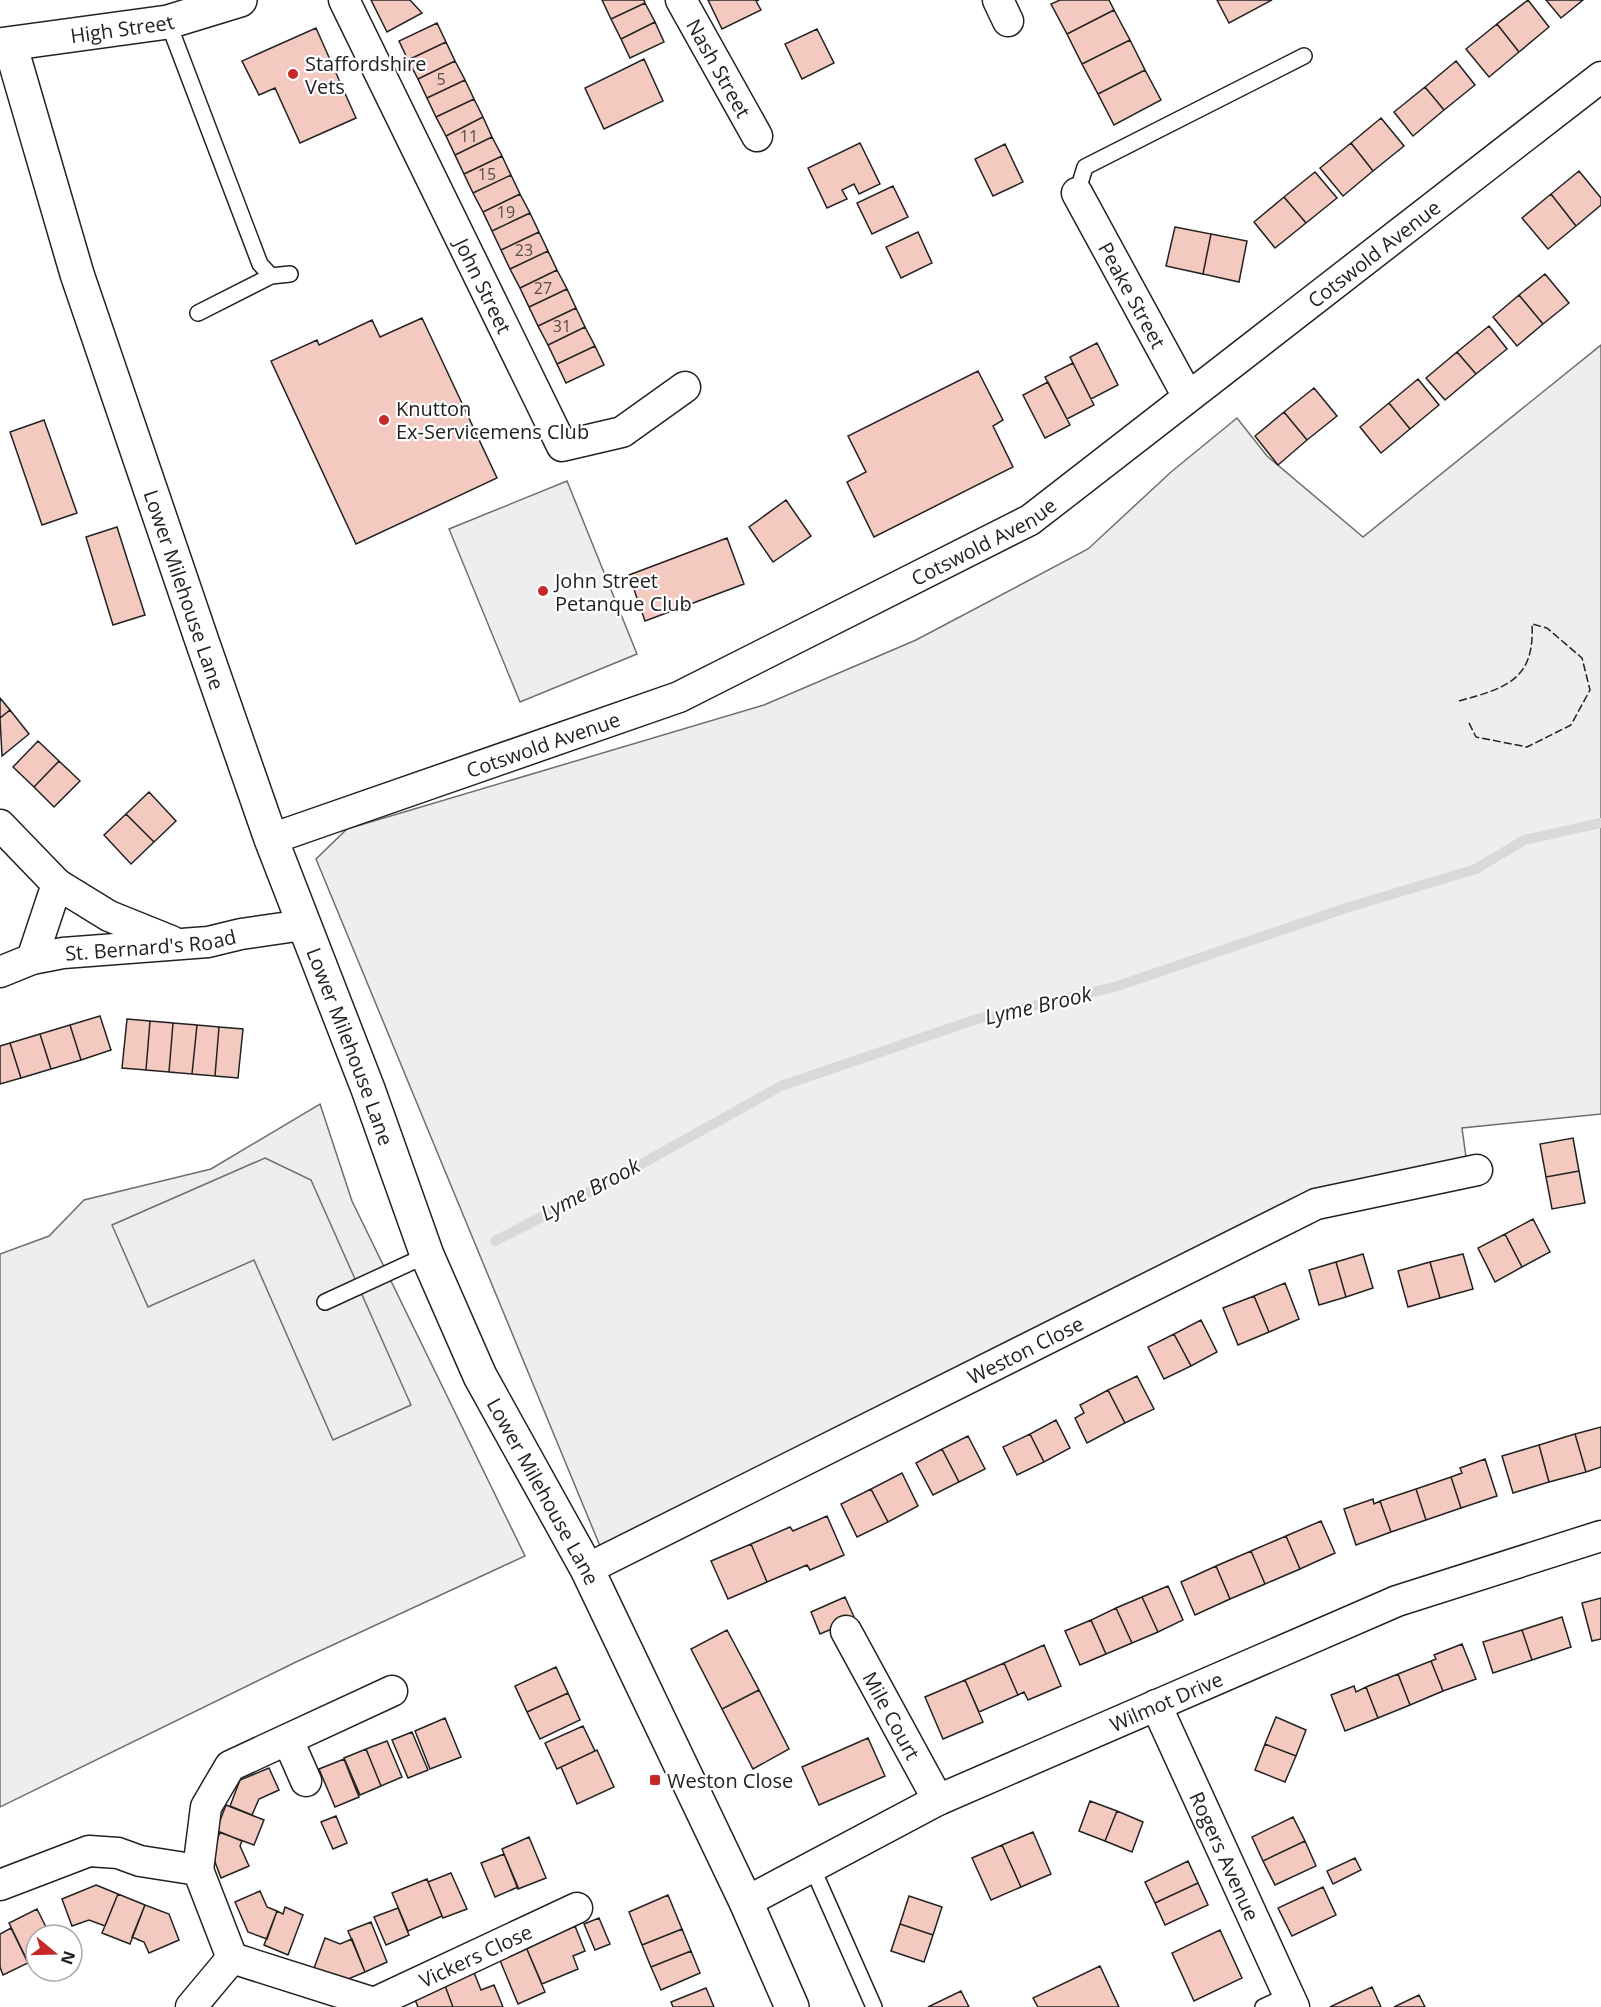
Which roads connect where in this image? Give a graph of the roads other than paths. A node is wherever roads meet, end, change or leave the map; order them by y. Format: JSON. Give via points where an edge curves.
{"nodes":[{"id":1,"x":240,"y":0,"type":"edge"},
{"id":2,"x":344,"y":0,"type":"edge"},
{"id":3,"x":681,"y":0,"type":"edge"},
{"id":4,"x":168,"y":21,"type":"junction"},
{"id":5,"x":5,"y":45,"type":"edge"},
{"id":6,"x":1304,"y":56,"type":"dead end"},
{"id":7,"x":1601,"y":76,"type":"edge"},
{"id":8,"x":757,"y":136,"type":"dead end"},
{"id":9,"x":1077,"y":193,"type":"joint"},
{"id":10,"x":290,"y":274,"type":"dead end"},
{"id":11,"x":271,"y":276,"type":"junction"},
{"id":12,"x":198,"y":313,"type":"dead end"},
{"id":13,"x":686,"y":387,"type":"dead end"},
{"id":14,"x":1188,"y":395,"type":"junction"},
{"id":15,"x":0,"y":825,"type":"edge"},
{"id":16,"x":271,"y":839,"type":"junction"},
{"id":17,"x":57,"y":884,"type":"junction"},
{"id":18,"x":303,"y":925,"type":"junction"},
{"id":19,"x":175,"y":943,"type":"junction"},
{"id":20,"x":32,"y":959,"type":"junction"},
{"id":21,"x":0,"y":972,"type":"edge"},
{"id":22,"x":1477,"y":1170,"type":"dead end"},
{"id":23,"x":427,"y":1255,"type":"junction"},
{"id":24,"x":325,"y":1302,"type":"dead end"},
{"id":25,"x":1601,"y":1536,"type":"edge"},
{"id":26,"x":587,"y":1569,"type":"junction"},
{"id":27,"x":846,"y":1631,"type":"dead end"},
{"id":28,"x":392,"y":1691,"type":"dead end"},
{"id":29,"x":1156,"y":1705,"type":"junction"},
{"id":30,"x":288,"y":1740,"type":"junction"},
{"id":31,"x":306,"y":1781,"type":"dead end"},
{"id":32,"x":938,"y":1800,"type":"junction"},
{"id":33,"x":812,"y":1867,"type":"junction"},
{"id":34,"x":198,"y":1870,"type":"junction"},
{"id":35,"x":0,"y":1885,"type":"edge"},
{"id":36,"x":747,"y":1902,"type":"junction"},
{"id":37,"x":577,"y":1908,"type":"dead end"},
{"id":38,"x":232,"y":1958,"type":"junction"},
{"id":39,"x":1282,"y":2003,"type":"edge"},
{"id":40,"x":375,"y":2005,"type":"edge"},
{"id":41,"x":190,"y":2007,"type":"edge"},
{"id":42,"x":792,"y":2007,"type":"edge"},
{"id":43,"x":874,"y":2007,"type":"edge"}],
"edges":[{"from":1,"to":4,"type":"main road","name":"High Street"},
{"from":2,"to":13,"type":"street","name":"John Street","via":[[562,446],[622,432]]},
{"from":3,"to":8,"type":"street","name":"Nash Street"},
{"from":4,"to":5,"type":"main road","name":"High Street"},
{"from":4,"to":11,"type":"lane","via":[[260,264]]},
{"from":5,"to":16,"type":"main road","name":"Lower Milehouse Lane","via":[[77,274]]},
{"from":6,"to":9,"type":"lane","via":[[1085,167]]},
{"from":7,"to":14,"type":"street","name":"Cotswold Avenue"},
{"from":9,"to":14,"type":"street","name":"Peake Street"},
{"from":10,"to":11,"type":"lane"},
{"from":11,"to":12,"type":"lane"},
{"from":14,"to":16,"type":"street","name":"Cotswold Avenue","via":[[1030,520],[679,697]]},
{"from":15,"to":17,"type":"street"},
{"from":16,"to":18,"type":"main road","name":"Lower Milehouse Lane"},
{"from":17,"to":19,"type":"street","via":[[109,916]]},
{"from":17,"to":20,"type":"street"},
{"from":18,"to":19,"type":"street","name":"St. Bernard's Road","via":[[208,942]]},
{"from":18,"to":23,"type":"main road","name":"Lower Milehouse Lane","via":[[368,1089]]},
{"from":19,"to":20,"type":"street","name":"St. Bernard's Road"},
{"from":20,"to":21,"type":"street","name":"St. Bernard's Road"},
{"from":22,"to":26,"type":"street","name":"Weston Close","via":[[1316,1204]]},
{"from":23,"to":24,"type":"lane"},
{"from":23,"to":26,"type":"main road","name":"Lower Milehouse Lane","via":[[480,1376]]},
{"from":25,"to":29,"type":"street","name":"Wilmot Drive","via":[[1397,1601]]},
{"from":26,"to":36,"type":"main road","name":"Lower Milehouse Lane"},
{"from":27,"to":32,"type":"street","name":"Mile Court"},
{"from":28,"to":30,"type":"street"},
{"from":29,"to":32,"type":"street","name":"Wilmot Drive"},
{"from":29,"to":39,"type":"street","name":"Rogers Avenue"},
{"from":30,"to":31,"type":"street"},
{"from":30,"to":34,"type":"street","via":[[230,1766],[206,1807]]},
{"from":32,"to":33,"type":"street","name":"Wilmot Drive"},
{"from":33,"to":36,"type":"street","name":"Wilmot Drive"},
{"from":33,"to":43,"type":"lane"},
{"from":34,"to":35,"type":"street","via":[[140,1861],[118,1853],[89,1851]]},
{"from":34,"to":38,"type":"street"},
{"from":36,"to":42,"type":"main road","name":"Lower Milehouse Lane"},
{"from":37,"to":40,"type":"street","name":"Vickers Close"},
{"from":38,"to":40,"type":"street"},
{"from":38,"to":41,"type":"street"}]}
